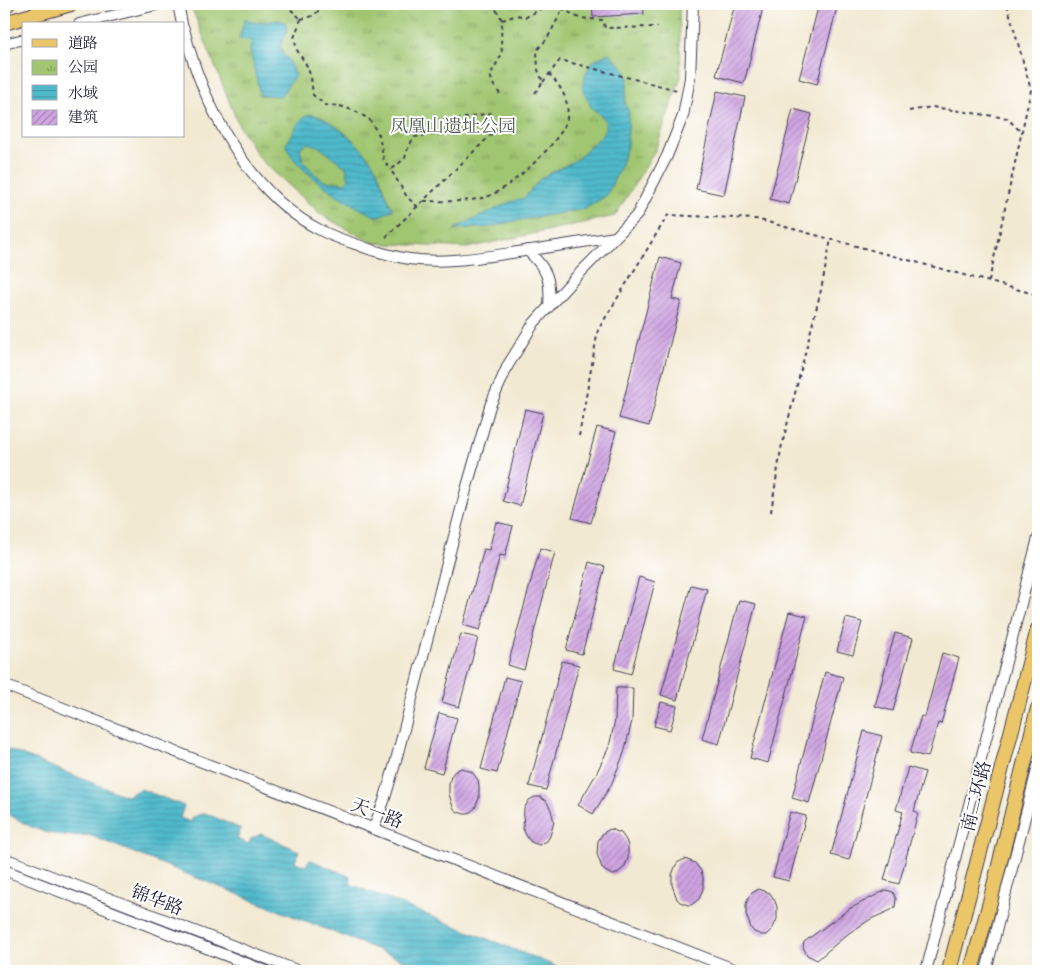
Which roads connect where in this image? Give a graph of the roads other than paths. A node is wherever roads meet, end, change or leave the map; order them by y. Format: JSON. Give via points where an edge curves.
{"nodes":[{"id":1,"x":8,"y":4,"type":"edge"},
{"id":2,"x":71,"y":4,"type":"edge"},
{"id":3,"x":160,"y":4,"type":"edge"},
{"id":4,"x":178,"y":4,"type":"edge"},
{"id":5,"x":693,"y":4,"type":"edge"},
{"id":6,"x":4,"y":5,"type":"edge"},
{"id":7,"x":87,"y":22,"type":"edge"},
{"id":8,"x":182,"y":22,"type":"edge"},
{"id":9,"x":4,"y":23,"type":"edge"},
{"id":10,"x":185,"y":32,"type":"edge"},
{"id":11,"x":22,"y":40,"type":"edge"},
{"id":12,"x":4,"y":44,"type":"edge"},
{"id":13,"x":615,"y":237,"type":"junction"},
{"id":14,"x":526,"y":250,"type":"junction"},
{"id":15,"x":549,"y":307,"type":"junction"},
{"id":16,"x":1038,"y":538,"type":"edge"},
{"id":17,"x":1038,"y":629,"type":"edge"},
{"id":18,"x":4,"y":685,"type":"edge"},
{"id":19,"x":1038,"y":708,"type":"edge"},
{"id":20,"x":1038,"y":766,"type":"edge"},
{"id":21,"x":373,"y":829,"type":"junction"},
{"id":22,"x":4,"y":858,"type":"edge"},
{"id":23,"x":4,"y":870,"type":"edge"},
{"id":24,"x":266,"y":971,"type":"edge"},
{"id":25,"x":299,"y":971,"type":"edge"},
{"id":26,"x":739,"y":971,"type":"edge"},
{"id":27,"x":926,"y":971,"type":"edge"},
{"id":28,"x":949,"y":971,"type":"edge"},
{"id":29,"x":971,"y":971,"type":"edge"},
{"id":30,"x":986,"y":971,"type":"edge"}],
"edges":[{"from":1,"to":6,"type":"main road"},
{"from":2,"to":9,"type":"main road"},
{"from":3,"to":7,"type":"street"},
{"from":4,"to":8,"type":"street"},
{"from":5,"to":13,"type":"street","via":[[690,78],[683,116],[637,215]]},
{"from":10,"to":14,"type":"street","via":[[204,90],[242,162],[265,188],[319,229],[352,243],[409,259],[485,257]]},
{"from":11,"to":12,"type":"street"},
{"from":13,"to":14,"type":"street"},
{"from":13,"to":15,"type":"street"},
{"from":14,"to":15,"type":"street","via":[[546,272],[550,286]]},
{"from":15,"to":21,"type":"street","via":[[508,365],[490,406],[395,764]]},
{"from":16,"to":27,"type":"street"},
{"from":17,"to":28,"type":"main road","name":"南二环路"},
{"from":18,"to":21,"type":"street","name":"天一路"},
{"from":19,"to":29,"type":"main road"},
{"from":20,"to":30,"type":"street"},
{"from":21,"to":26,"type":"street","name":"天一路"},
{"from":22,"to":25,"type":"street","name":"锦华路"},
{"from":23,"to":24,"type":"street","name":"锦华路"}]}
